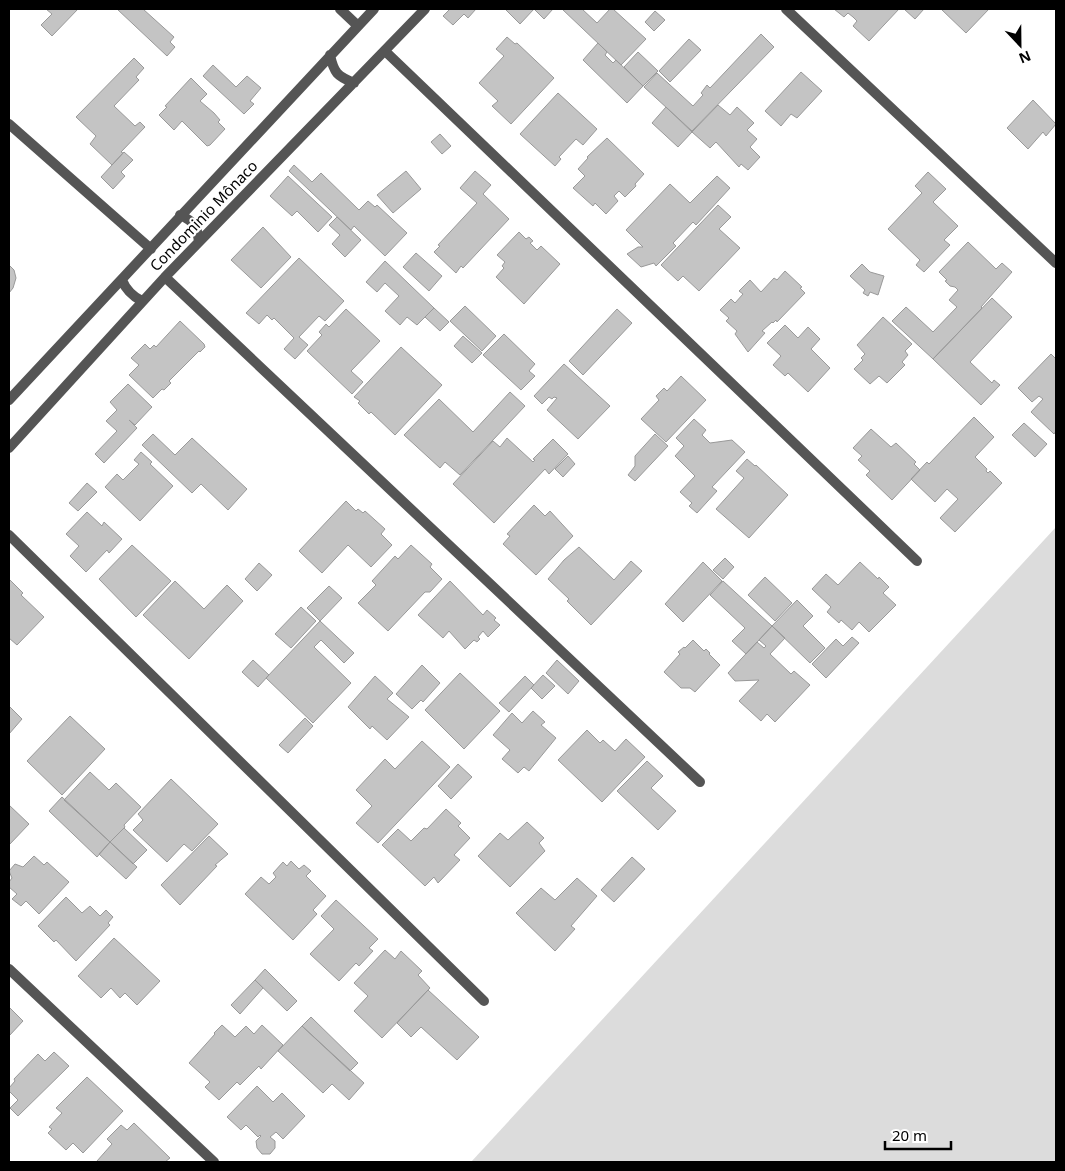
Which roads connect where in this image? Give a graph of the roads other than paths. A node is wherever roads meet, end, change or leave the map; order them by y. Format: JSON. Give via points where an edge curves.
{"nodes":[{"id":1,"x":340,"y":9,"type":"edge"},
{"id":2,"x":374,"y":9,"type":"edge"},
{"id":3,"x":413,"y":9,"type":"edge"},
{"id":4,"x":425,"y":9,"type":"edge"},
{"id":5,"x":786,"y":9,"type":"edge"},
{"id":6,"x":415,"y":20,"type":"junction"},
{"id":7,"x":358,"y":26,"type":"junction"},
{"id":8,"x":385,"y":51,"type":"junction"},
{"id":9,"x":330,"y":55,"type":"junction"},
{"id":10,"x":354,"y":83,"type":"junction"},
{"id":11,"x":9,"y":124,"type":"edge"},
{"id":12,"x":180,"y":215,"type":"junction"},
{"id":13,"x":199,"y":242,"type":"junction"},
{"id":14,"x":151,"y":248,"type":"junction"},
{"id":15,"x":1056,"y":263,"type":"edge"},
{"id":16,"x":165,"y":276,"type":"junction"},
{"id":17,"x":122,"y":280,"type":"junction"},
{"id":18,"x":142,"y":301,"type":"junction"},
{"id":19,"x":9,"y":400,"type":"edge"},
{"id":20,"x":9,"y":448,"type":"edge"},
{"id":21,"x":9,"y":535,"type":"edge"},
{"id":22,"x":917,"y":561,"type":"dead end"},
{"id":23,"x":700,"y":782,"type":"dead end"},
{"id":24,"x":9,"y":969,"type":"edge"},
{"id":25,"x":484,"y":1001,"type":"dead end"},
{"id":26,"x":214,"y":1162,"type":"edge"}],
"edges":[{"from":1,"to":7,"type":"street"},
{"from":2,"to":7,"type":"street","name":"Condominio Mônaco"},
{"from":3,"to":6,"type":"street"},
{"from":4,"to":6,"type":"street","name":"Condominio Mônaco"},
{"from":5,"to":15,"type":"street"},
{"from":6,"to":8,"type":"street","name":"Condominio Mônaco"},
{"from":7,"to":9,"type":"street","name":"Condominio Mônaco"},
{"from":8,"to":10,"type":"street","name":"Condominio Mônaco"},
{"from":8,"to":22,"type":"street"},
{"from":9,"to":10,"type":"street","via":[[333,69],[341,78]]},
{"from":9,"to":12,"type":"street","name":"Condominio Mônaco"},
{"from":10,"to":13,"type":"street","name":"Condominio Mônaco"},
{"from":11,"to":14,"type":"street"},
{"from":12,"to":13,"type":"street","via":[[197,228]]},
{"from":12,"to":14,"type":"street","name":"Condominio Mônaco"},
{"from":13,"to":16,"type":"street","name":"Condominio Mônaco"},
{"from":14,"to":17,"type":"street","name":"Condominio Mônaco"},
{"from":16,"to":18,"type":"street","name":"Condominio Mônaco"},
{"from":16,"to":23,"type":"street"},
{"from":17,"to":18,"type":"street","via":[[126,289]]},
{"from":17,"to":19,"type":"street","name":"Condominio Mônaco"},
{"from":18,"to":20,"type":"street","name":"Condominio Mônaco"},
{"from":21,"to":25,"type":"street"},
{"from":24,"to":26,"type":"street"}]}
